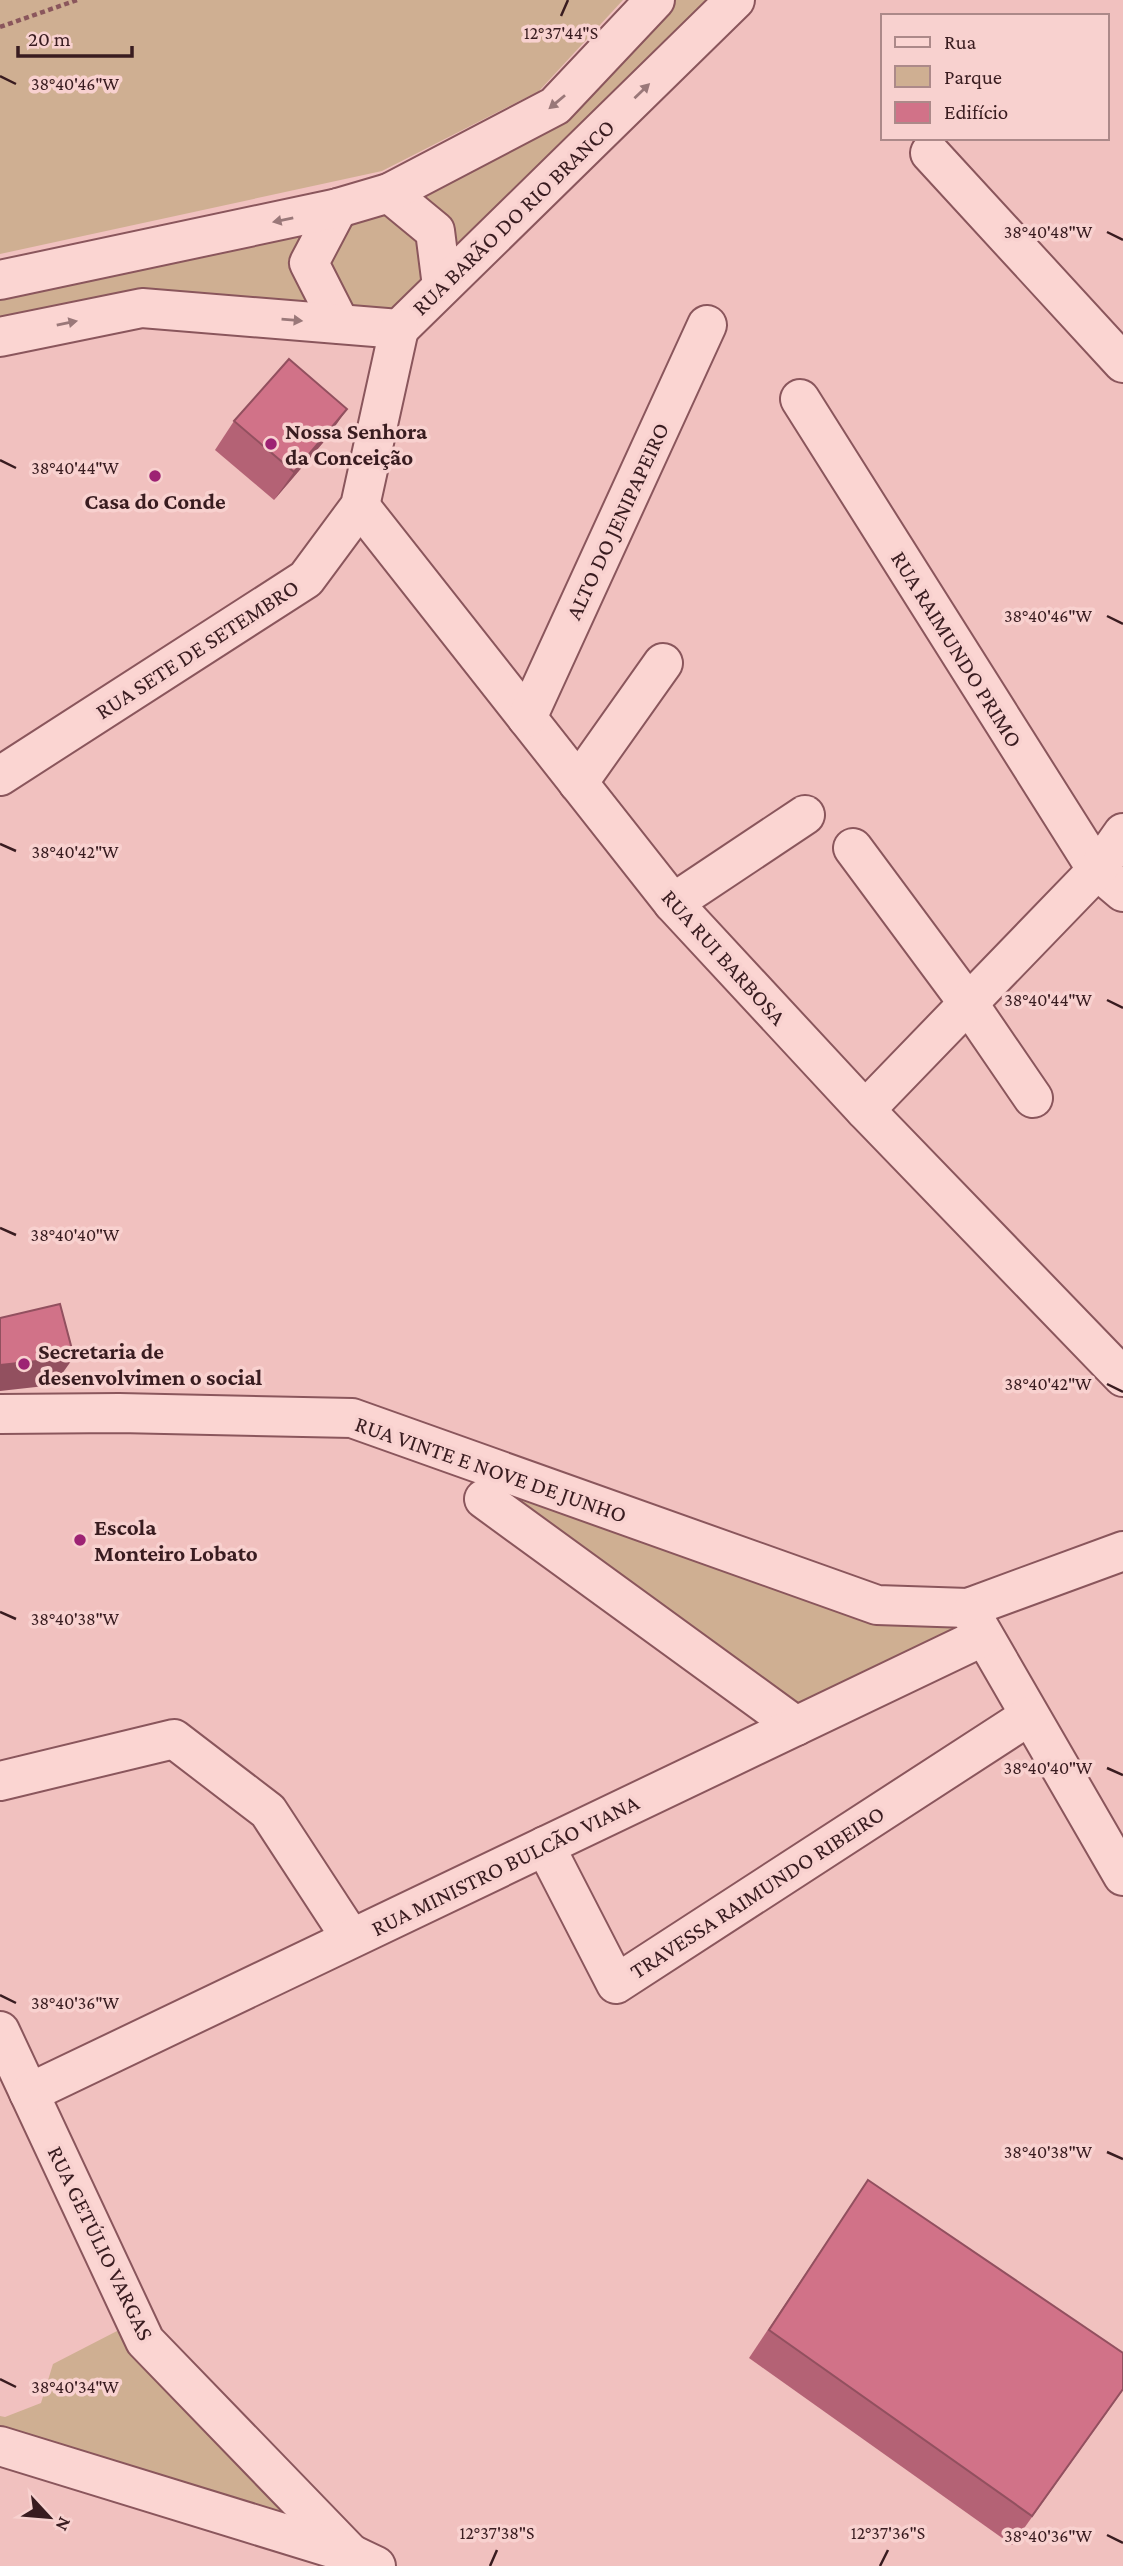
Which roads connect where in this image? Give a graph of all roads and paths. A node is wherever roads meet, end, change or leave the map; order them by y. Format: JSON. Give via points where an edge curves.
{"nodes":[{"id":1,"x":77,"y":0,"type":"edge"},
{"id":2,"x":655,"y":0,"type":"edge"},
{"id":3,"x":735,"y":0,"type":"edge"},
{"id":4,"x":0,"y":27,"type":"edge"},
{"id":5,"x":930,"y":153,"type":"dead end"},
{"id":6,"x":389,"y":193,"type":"junction"},
{"id":7,"x":338,"y":208,"type":"junction"},
{"id":8,"x":0,"y":280,"type":"edge"},
{"id":9,"x":442,"y":286,"type":"junction"},
{"id":10,"x":340,"y":324,"type":"junction"},
{"id":11,"x":707,"y":325,"type":"dead end"},
{"id":12,"x":398,"y":330,"type":"junction"},
{"id":13,"x":0,"y":337,"type":"edge"},
{"id":14,"x":1123,"y":363,"type":"edge"},
{"id":15,"x":800,"y":400,"type":"dead end"},
{"id":16,"x":360,"y":506,"type":"junction"},
{"id":17,"x":663,"y":663,"type":"dead end"},
{"id":18,"x":527,"y":718,"type":"junction"},
{"id":19,"x":0,"y":776,"type":"edge"},
{"id":20,"x":578,"y":783,"type":"junction"},
{"id":21,"x":805,"y":815,"type":"dead end"},
{"id":22,"x":1123,"y":833,"type":"edge"},
{"id":23,"x":853,"y":848,"type":"dead end"},
{"id":24,"x":1110,"y":881,"type":"edge"},
{"id":25,"x":673,"y":904,"type":"junction"},
{"id":26,"x":968,"y":1003,"type":"junction"},
{"id":27,"x":1033,"y":1098,"type":"dead end"},
{"id":28,"x":865,"y":1110,"type":"junction"},
{"id":29,"x":1123,"y":1377,"type":"edge"},
{"id":30,"x":0,"y":1415,"type":"edge"},
{"id":31,"x":485,"y":1499,"type":"dead end"},
{"id":32,"x":1123,"y":1551,"type":"edge"},
{"id":33,"x":975,"y":1623,"type":"junction"},
{"id":34,"x":1029,"y":1716,"type":"junction"},
{"id":35,"x":796,"y":1726,"type":"junction"},
{"id":36,"x":0,"y":1781,"type":"edge"},
{"id":37,"x":545,"y":1846,"type":"junction"},
{"id":38,"x":1123,"y":1876,"type":"edge"},
{"id":39,"x":351,"y":1938,"type":"junction"},
{"id":40,"x":0,"y":2031,"type":"edge"},
{"id":41,"x":29,"y":2093,"type":"junction"},
{"id":42,"x":0,"y":2446,"type":"edge"},
{"id":43,"x":363,"y":2560,"type":"edge"}],
"edges":[{"from":1,"to":4,"type":"path"},
{"from":2,"to":6,"type":"street","one_way":true,"via":[[555,106]]},
{"from":9,"to":3,"type":"street","name":"RUA BARÃO DO RIO BRANCO","one_way":true},
{"from":5,"to":14,"type":"street"},
{"from":6,"to":7,"type":"street"},
{"from":6,"to":9,"type":"street","via":[[435,231]]},
{"from":7,"to":8,"type":"street","one_way":true},
{"from":7,"to":10,"type":"street","via":[[309,263]]},
{"from":9,"to":12,"type":"street","name":"RUA BARÃO DO RIO BRANCO"},
{"from":10,"to":12,"type":"street","name":"RUA BARÃO DO RIO BRANCO"},
{"from":13,"to":10,"type":"street","name":"RUA BARÃO DO RIO BRANCO","one_way":true,"via":[[142,308]]},
{"from":11,"to":18,"type":"street","name":"ALTO DO JENIPAPEIRO"},
{"from":12,"to":16,"type":"street","name":"RUA SETE DE SETEMBRO"},
{"from":15,"to":24,"type":"street","name":"RUA RAIMUNDO PRIMO"},
{"from":16,"to":18,"type":"street","name":"RUA RUI BARBOSA"},
{"from":16,"to":19,"type":"street","name":"RUA SETE DE SETEMBRO","via":[[306,579]]},
{"from":17,"to":20,"type":"street"},
{"from":18,"to":20,"type":"street","name":"RUA RUI BARBOSA"},
{"from":20,"to":25,"type":"street","name":"RUA RUI BARBOSA"},
{"from":21,"to":25,"type":"street"},
{"from":22,"to":24,"type":"street"},
{"from":23,"to":26,"type":"street"},
{"from":24,"to":26,"type":"street"},
{"from":25,"to":28,"type":"street","name":"RUA RUI BARBOSA"},
{"from":26,"to":27,"type":"street"},
{"from":26,"to":28,"type":"street"},
{"from":28,"to":29,"type":"street","name":"RUA RUI BARBOSA"},
{"from":30,"to":33,"type":"street","name":"RUA VINTE E NOVE DE JUNHO","via":[[352,1418],[877,1605]]},
{"from":31,"to":35,"type":"street","name":"RUA VINTE E NOVE DE JUNHO"},
{"from":32,"to":33,"type":"street","name":"RUA MINISTRO BULCÃO VIANA"},
{"from":33,"to":34,"type":"street"},
{"from":33,"to":35,"type":"street","name":"RUA MINISTRO BULCÃO VIANA"},
{"from":34,"to":37,"type":"street","name":"TRAVESSA RAIMUNDO RIBEIRO","via":[[616,1984]]},
{"from":34,"to":38,"type":"street"},
{"from":35,"to":37,"type":"street","name":"RUA MINISTRO BULCÃO VIANA"},
{"from":36,"to":39,"type":"street","via":[[174,1739],[268,1811]]},
{"from":37,"to":39,"type":"street","name":"RUA MINISTRO BULCÃO VIANA"},
{"from":39,"to":41,"type":"street","name":"RUA MINISTRO BULCÃO VIANA"},
{"from":40,"to":41,"type":"street","name":"RUA GETÚLIO VARGAS"},
{"from":41,"to":43,"type":"street","name":"RUA GETÚLIO VARGAS","via":[[145,2342]]},
{"from":42,"to":43,"type":"street"}]}
